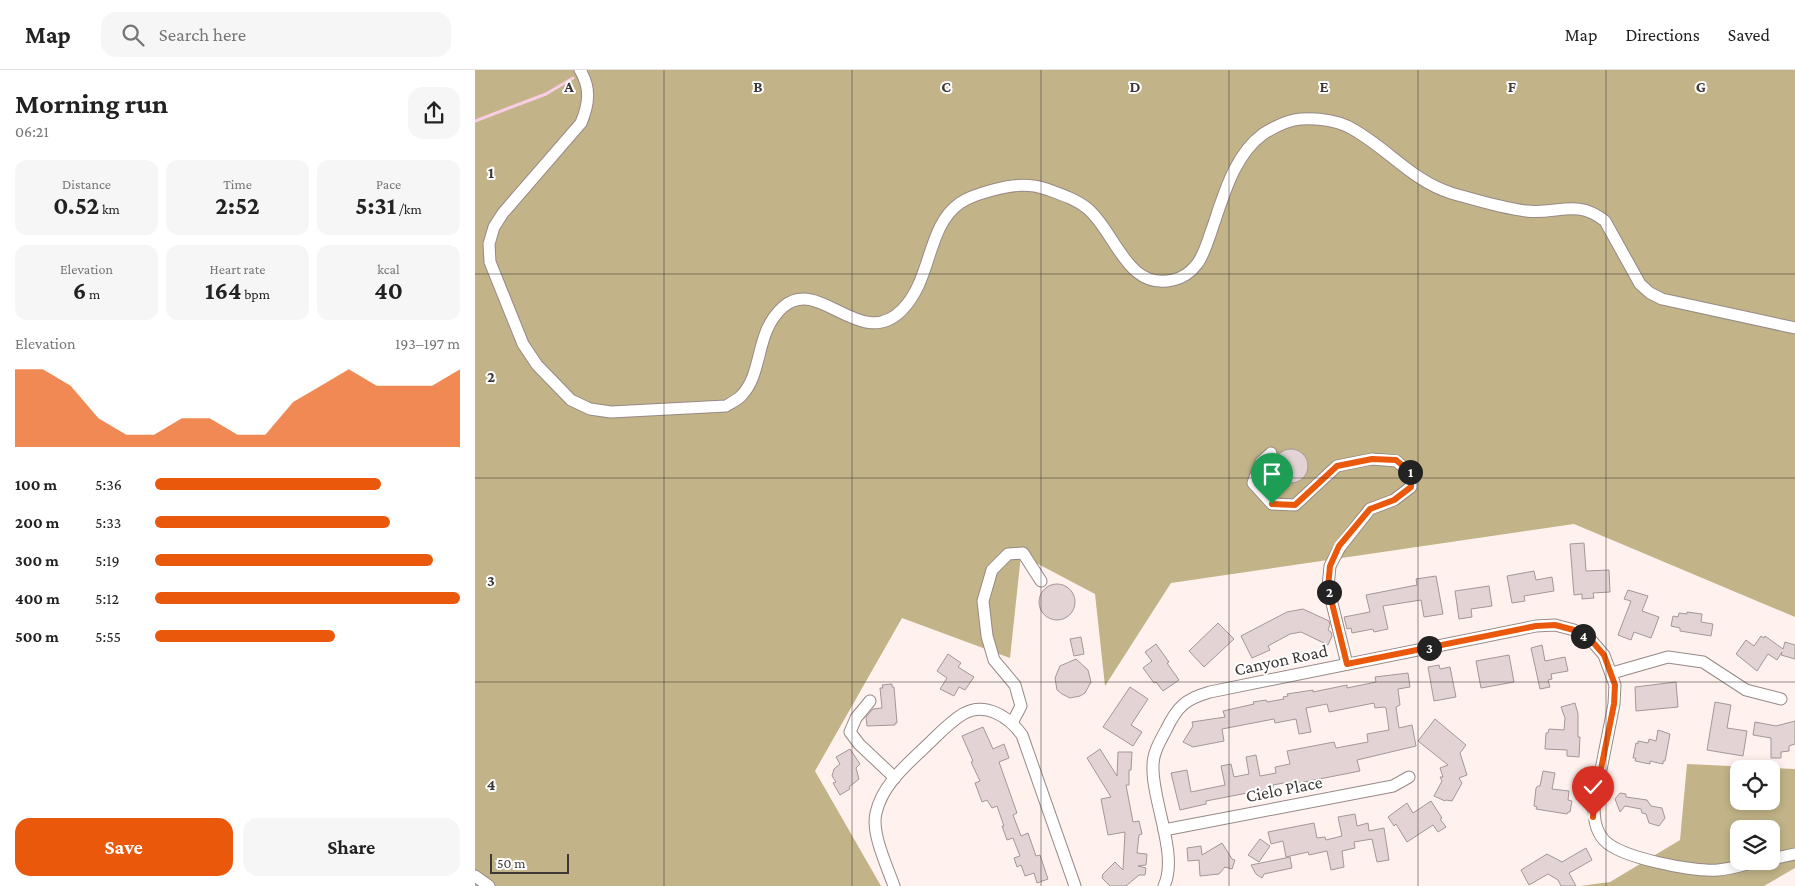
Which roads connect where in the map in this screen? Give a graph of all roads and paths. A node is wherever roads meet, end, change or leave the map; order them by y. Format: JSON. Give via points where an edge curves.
{"nodes":[{"id":1,"x":580,"y":70,"type":"edge"},
{"id":2,"x":1795,"y":328,"type":"edge"},
{"id":3,"x":1271,"y":453,"type":"dead end"},
{"id":4,"x":1041,"y":581,"type":"dead end"},
{"id":5,"x":1347,"y":664,"type":"junction"},
{"id":6,"x":1611,"y":673,"type":"junction"},
{"id":7,"x":1781,"y":699,"type":"dead end"},
{"id":8,"x":870,"y":701,"type":"dead end"},
{"id":9,"x":1012,"y":722,"type":"junction"},
{"id":10,"x":1409,"y":777,"type":"dead end"},
{"id":11,"x":895,"y":778,"type":"junction"},
{"id":12,"x":1164,"y":830,"type":"junction"},
{"id":13,"x":1795,"y":854,"type":"edge"},
{"id":14,"x":1780,"y":857,"type":"edge"},
{"id":15,"x":1730,"y":868,"type":"edge"},
{"id":16,"x":475,"y":876,"type":"edge"},
{"id":17,"x":489,"y":886,"type":"edge"},
{"id":18,"x":894,"y":886,"type":"edge"},
{"id":19,"x":1075,"y":886,"type":"edge"},
{"id":20,"x":1164,"y":886,"type":"edge"}],
"edges":[{"from":1,"to":2,"type":"street","via":[[589,93],[581,123],[503,212],[489,244],[490,262],[523,344],[555,385],[571,400],[590,408],[611,412],[726,406],[751,384],[761,342],[772,319],[791,301],[810,299],[859,322],[883,322],[903,309],[917,290],[939,228],[948,213],[978,194],[1009,186],[1037,186],[1064,195],[1087,208],[1136,273],[1161,282],[1174,280],[1186,275],[1203,254],[1227,188],[1253,141],[1274,126],[1298,119],[1324,120],[1346,126],[1425,182],[1447,192],[1531,212],[1587,209],[1605,221],[1640,284],[1650,293],[1662,299]]},
{"from":3,"to":5,"type":"street","via":[[1261,462],[1253,482],[1272,504],[1295,505],[1337,466],[1372,459],[1396,460],[1410,472],[1411,487],[1394,500],[1370,509],[1339,546],[1330,566],[1328,587]]},
{"from":4,"to":9,"type":"street","via":[[1023,553],[1008,554],[992,570],[983,601],[987,636],[995,660],[1015,685],[1021,706]]},
{"from":5,"to":6,"type":"street","name":"Canyon Road","via":[[1536,626],[1555,625],[1574,630],[1591,640],[1604,655]]},
{"from":5,"to":12,"type":"street","name":"Canyon Road","via":[[1210,692],[1185,702],[1175,712],[1157,747],[1153,763],[1153,779]]},
{"from":6,"to":7,"type":"street","via":[[1668,657],[1703,662],[1746,690]]},
{"from":6,"to":15,"type":"street","name":"Canyon Road","via":[[1615,685],[1614,704],[1594,804],[1597,830],[1604,840],[1626,854],[1696,870]]},
{"from":8,"to":11,"type":"street","via":[[856,718],[850,732]]},
{"from":9,"to":11,"type":"street","via":[[991,711],[965,713],[946,727]]},
{"from":9,"to":19,"type":"street","via":[[1022,735]]},
{"from":10,"to":12,"type":"street","name":"Cielo Place","via":[[1393,786]]},
{"from":11,"to":18,"type":"street","via":[[879,801],[875,815],[875,828]]},
{"from":12,"to":20,"type":"street","name":"Canyon Road","via":[[1168,864]]},
{"from":13,"to":14,"type":"street"},
{"from":16,"to":17,"type":"street"}]}
